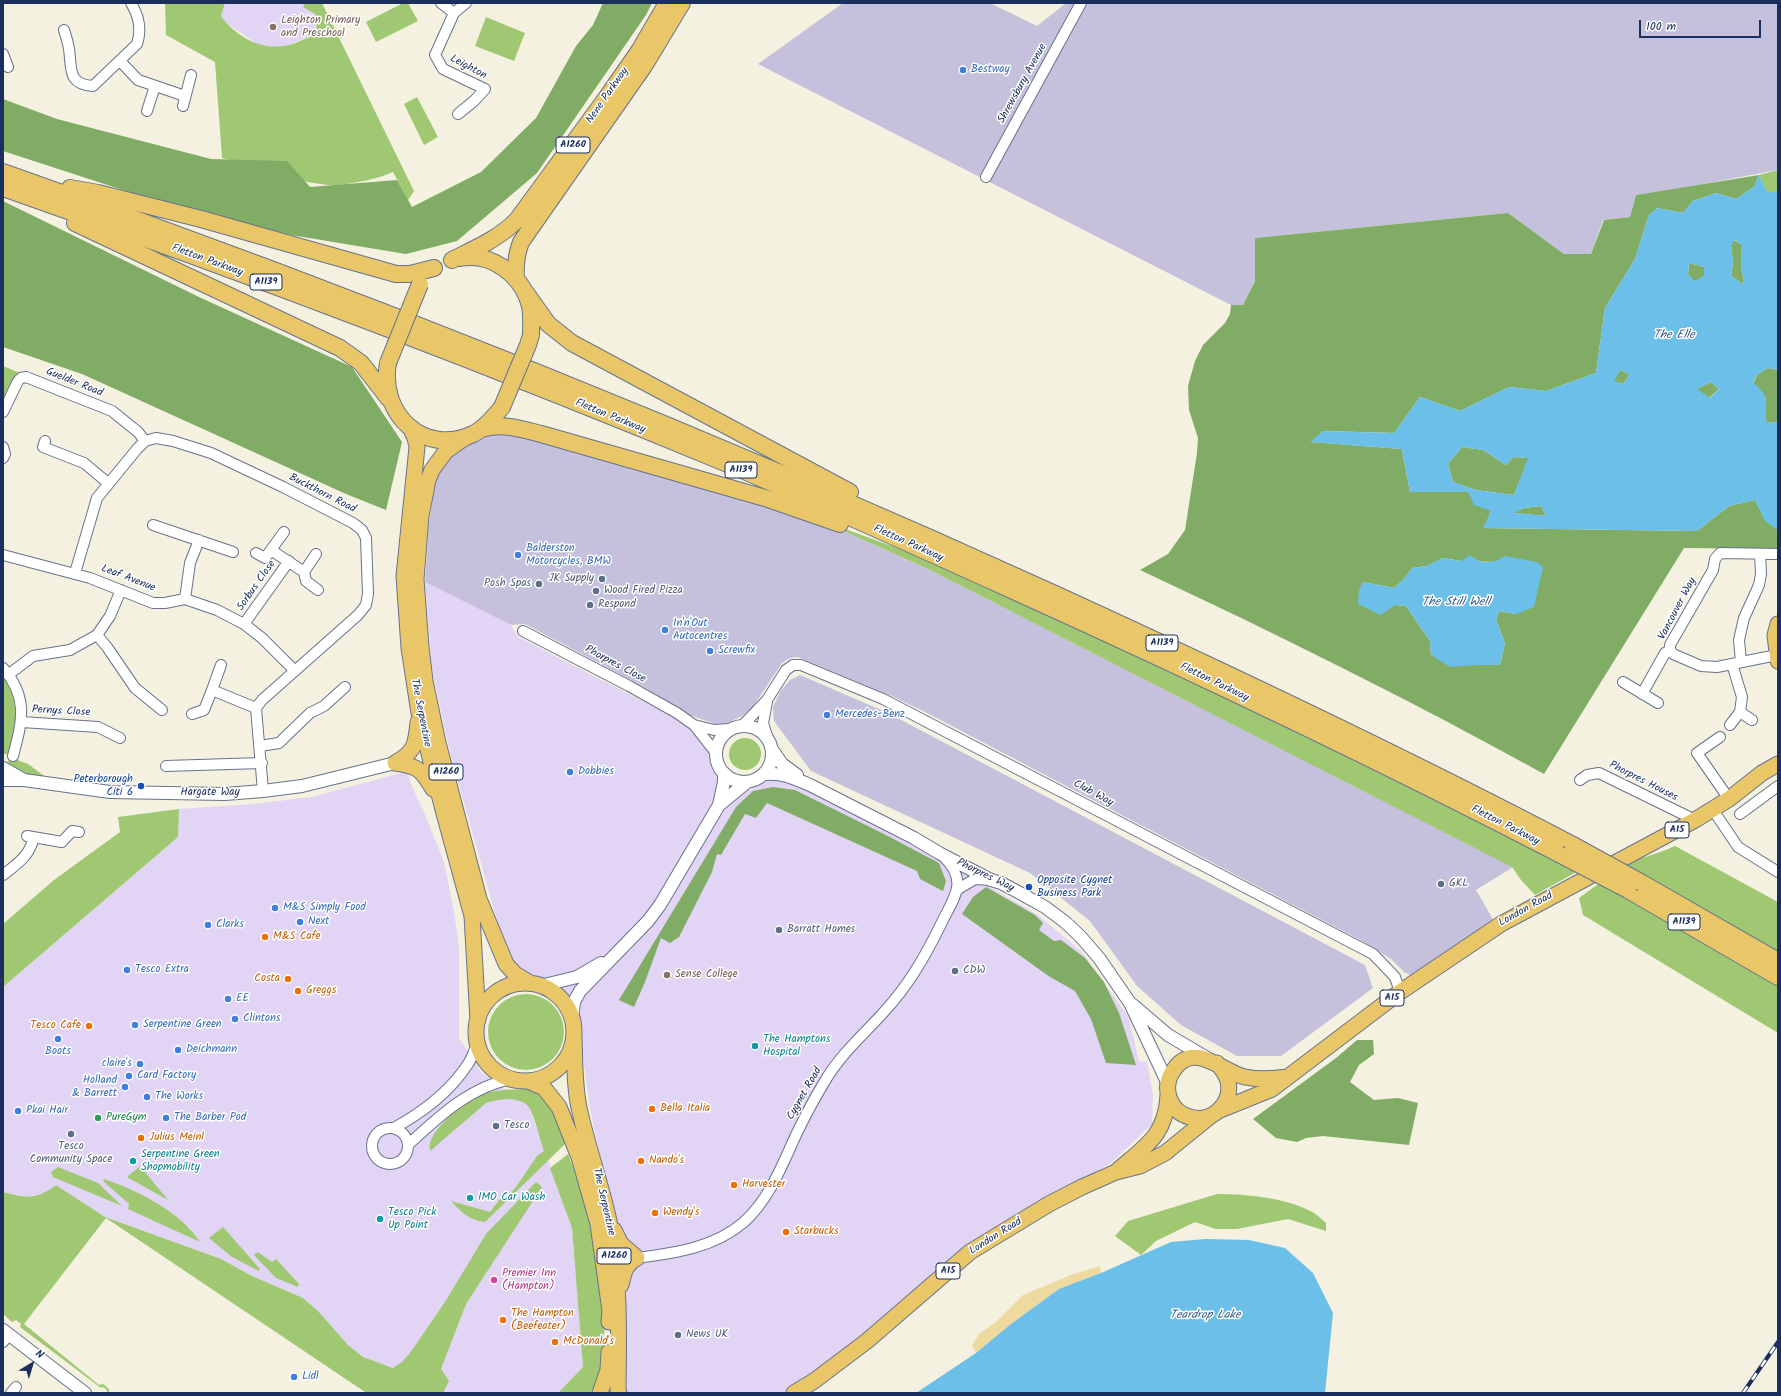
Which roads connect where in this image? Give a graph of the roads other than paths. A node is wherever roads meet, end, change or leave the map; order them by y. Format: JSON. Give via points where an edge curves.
{"nodes":[{"id":1,"x":130,"y":3,"type":"edge"},
{"id":2,"x":441,"y":3,"type":"edge"},
{"id":3,"x":466,"y":3,"type":"edge"},
{"id":4,"x":667,"y":3,"type":"edge"},
{"id":5,"x":682,"y":3,"type":"edge"},
{"id":6,"x":1081,"y":3,"type":"edge"},
{"id":7,"x":454,"y":13,"type":"junction"},
{"id":8,"x":64,"y":30,"type":"dead end"},
{"id":9,"x":3,"y":54,"type":"edge"},
{"id":10,"x":120,"y":61,"type":"junction"},
{"id":11,"x":8,"y":67,"type":"dead end"},
{"id":12,"x":191,"y":75,"type":"dead end"},
{"id":13,"x":154,"y":86,"type":"junction"},
{"id":14,"x":147,"y":112,"type":"dead end"},
{"id":15,"x":458,"y":114,"type":"dead end"},
{"id":16,"x":3,"y":172,"type":"edge"},
{"id":17,"x":986,"y":177,"type":"dead end"},
{"id":18,"x":21,"y":178,"type":"junction"},
{"id":19,"x":3,"y":188,"type":"edge"},
{"id":20,"x":452,"y":260,"type":"junction"},
{"id":21,"x":434,"y":268,"type":"junction"},
{"id":22,"x":516,"y":279,"type":"junction"},
{"id":23,"x":526,"y":293,"type":"junction"},
{"id":24,"x":389,"y":399,"type":"junction"},
{"id":25,"x":3,"y":412,"type":"edge"},
{"id":26,"x":410,"y":427,"type":"junction"},
{"id":27,"x":481,"y":429,"type":"junction"},
{"id":28,"x":466,"y":437,"type":"junction"},
{"id":29,"x":45,"y":441,"type":"dead end"},
{"id":30,"x":145,"y":441,"type":"junction"},
{"id":31,"x":3,"y":447,"type":"edge"},
{"id":32,"x":3,"y":458,"type":"edge"},
{"id":33,"x":108,"y":483,"type":"junction"},
{"id":34,"x":416,"y":515,"type":"junction"},
{"id":35,"x":153,"y":525,"type":"dead end"},
{"id":36,"x":284,"y":532,"type":"dead end"},
{"id":37,"x":199,"y":540,"type":"junction"},
{"id":38,"x":413,"y":541,"type":"junction"},
{"id":39,"x":271,"y":550,"type":"junction"},
{"id":40,"x":233,"y":552,"type":"dead end"},
{"id":41,"x":256,"y":553,"type":"dead end"},
{"id":42,"x":316,"y":554,"type":"dead end"},
{"id":43,"x":1760,"y":554,"type":"junction"},
{"id":44,"x":1778,"y":554,"type":"edge"},
{"id":45,"x":3,"y":555,"type":"edge"},
{"id":46,"x":954,"y":556,"type":"junction"},
{"id":47,"x":289,"y":562,"type":"junction"},
{"id":48,"x":304,"y":572,"type":"junction"},
{"id":49,"x":74,"y":573,"type":"junction"},
{"id":50,"x":121,"y":590,"type":"junction"},
{"id":51,"x":318,"y":590,"type":"dead end"},
{"id":52,"x":185,"y":599,"type":"junction"},
{"id":53,"x":244,"y":624,"type":"junction"},
{"id":54,"x":1778,"y":624,"type":"edge"},
{"id":55,"x":523,"y":631,"type":"dead end"},
{"id":56,"x":97,"y":635,"type":"junction"},
{"id":57,"x":1670,"y":650,"type":"junction"},
{"id":58,"x":1777,"y":658,"type":"edge"},
{"id":59,"x":1737,"y":663,"type":"junction"},
{"id":60,"x":221,"y":665,"type":"dead end"},
{"id":61,"x":6,"y":672,"type":"edge"},
{"id":62,"x":295,"y":672,"type":"junction"},
{"id":63,"x":1624,"y":682,"type":"dead end"},
{"id":64,"x":345,"y":687,"type":"dead end"},
{"id":65,"x":212,"y":690,"type":"junction"},
{"id":66,"x":1642,"y":694,"type":"junction"},
{"id":67,"x":767,"y":700,"type":"junction"},
{"id":68,"x":1658,"y":703,"type":"dead end"},
{"id":69,"x":256,"y":708,"type":"junction"},
{"id":70,"x":162,"y":710,"type":"dead end"},
{"id":71,"x":1740,"y":712,"type":"junction"},
{"id":72,"x":419,"y":713,"type":"junction"},
{"id":73,"x":192,"y":714,"type":"dead end"},
{"id":74,"x":1752,"y":720,"type":"dead end"},
{"id":75,"x":22,"y":722,"type":"junction"},
{"id":76,"x":694,"y":725,"type":"junction"},
{"id":77,"x":743,"y":725,"type":"junction"},
{"id":78,"x":1730,"y":726,"type":"dead end"},
{"id":79,"x":730,"y":729,"type":"junction"},
{"id":80,"x":767,"y":736,"type":"junction"},
{"id":81,"x":1720,"y":737,"type":"dead end"},
{"id":82,"x":120,"y":738,"type":"dead end"},
{"id":83,"x":260,"y":746,"type":"junction"},
{"id":84,"x":773,"y":752,"type":"junction"},
{"id":85,"x":716,"y":753,"type":"junction"},
{"id":86,"x":13,"y":756,"type":"dead end"},
{"id":87,"x":1778,"y":757,"type":"edge"},
{"id":88,"x":262,"y":763,"type":"junction"},
{"id":89,"x":394,"y":763,"type":"junction"},
{"id":90,"x":1778,"y":764,"type":"edge"},
{"id":91,"x":166,"y":766,"type":"dead end"},
{"id":92,"x":3,"y":768,"type":"edge"},
{"id":93,"x":724,"y":773,"type":"junction"},
{"id":94,"x":1762,"y":773,"type":"junction"},
{"id":95,"x":765,"y":774,"type":"junction"},
{"id":96,"x":3,"y":780,"type":"edge"},
{"id":97,"x":24,"y":780,"type":"junction"},
{"id":98,"x":1580,"y":780,"type":"dead end"},
{"id":99,"x":747,"y":782,"type":"junction"},
{"id":100,"x":810,"y":785,"type":"junction"},
{"id":101,"x":1777,"y":789,"type":"edge"},
{"id":102,"x":263,"y":792,"type":"junction"},
{"id":103,"x":1729,"y":799,"type":"junction"},
{"id":104,"x":719,"y":805,"type":"junction"},
{"id":105,"x":442,"y":806,"type":"junction"},
{"id":106,"x":1713,"y":810,"type":"junction"},
{"id":107,"x":1740,"y":814,"type":"dead end"},
{"id":108,"x":1696,"y":820,"type":"junction"},
{"id":109,"x":78,"y":832,"type":"dead end"},
{"id":110,"x":914,"y":838,"type":"junction"},
{"id":111,"x":939,"y":853,"type":"junction"},
{"id":112,"x":1778,"y":872,"type":"edge"},
{"id":113,"x":3,"y":875,"type":"edge"},
{"id":114,"x":996,"y":881,"type":"junction"},
{"id":115,"x":958,"y":889,"type":"junction"},
{"id":116,"x":626,"y":944,"type":"junction"},
{"id":117,"x":1745,"y":949,"type":"junction"},
{"id":118,"x":1778,"y":961,"type":"edge"},
{"id":119,"x":1778,"y":977,"type":"edge"},
{"id":120,"x":535,"y":985,"type":"junction"},
{"id":121,"x":1400,"y":992,"type":"junction"},
{"id":122,"x":1130,"y":1003,"type":"junction"},
{"id":123,"x":572,"y":1018,"type":"junction"},
{"id":124,"x":478,"y":1020,"type":"junction"},
{"id":125,"x":574,"y":1036,"type":"junction"},
{"id":126,"x":477,"y":1042,"type":"junction"},
{"id":127,"x":1213,"y":1061,"type":"junction"},
{"id":128,"x":1288,"y":1077,"type":"junction"},
{"id":129,"x":512,"y":1079,"type":"junction"},
{"id":130,"x":528,"y":1081,"type":"junction"},
{"id":131,"x":1168,"y":1089,"type":"junction"},
{"id":132,"x":1216,"y":1112,"type":"junction"},
{"id":133,"x":394,"y":1128,"type":"junction"},
{"id":134,"x":408,"y":1145,"type":"junction"},
{"id":135,"x":1116,"y":1172,"type":"junction"},
{"id":136,"x":608,"y":1220,"type":"junction"},
{"id":137,"x":637,"y":1258,"type":"junction"},
{"id":138,"x":619,"y":1292,"type":"junction"},
{"id":139,"x":5,"y":1336,"type":"edge"},
{"id":140,"x":85,"y":1393,"type":"edge"},
{"id":141,"x":600,"y":1393,"type":"edge"},
{"id":142,"x":619,"y":1393,"type":"edge"},
{"id":143,"x":794,"y":1393,"type":"edge"}],
"edges":[{"from":1,"to":10,"type":"street","via":[[137,14],[140,35],[137,44]]},
{"from":2,"to":7,"type":"street"},
{"from":3,"to":7,"type":"street","name":"Leighton"},
{"from":4,"to":20,"type":"highway","name":"Nene Parkway","number":"A1260","via":[[607,98],[517,220],[492,241]]},
{"from":5,"to":22,"type":"highway","name":"Nene Parkway","number":"A1260","via":[[644,66],[521,242],[515,266]]},
{"from":6,"to":17,"type":"street","name":"Shrewsbury Avenue"},
{"from":7,"to":15,"type":"street","name":"Leighton","via":[[436,55],[442,70],[485,89]]},
{"from":8,"to":10,"type":"street","via":[[64,49],[70,70],[74,79],[84,85],[93,86]]},
{"from":9,"to":11,"type":"street"},
{"from":10,"to":13,"type":"street","via":[[138,80]]},
{"from":12,"to":13,"type":"street","via":[[184,101]]},
{"from":13,"to":14,"type":"street"},
{"from":16,"to":18,"type":"highway","name":"Fletton Parkway","number":"A1139"},
{"from":18,"to":21,"type":"highway","via":[[98,193],[193,217],[396,274],[410,274]]},
{"from":18,"to":46,"type":"highway","name":"Fletton Parkway","number":"A1139","via":[[456,340],[743,457]]},
{"from":19,"to":24,"type":"highway","via":[[340,348],[361,362]]},
{"from":19,"to":46,"type":"highway","name":"Fletton Parkway","number":"A1139","via":[[270,284],[466,359]]},
{"from":20,"to":21,"type":"highway"},
{"from":20,"to":22,"type":"highway","via":[[470,257],[487,260],[498,264]]},
{"from":21,"to":24,"type":"highway","bridge":true,"via":[[426,274],[420,284],[388,363],[386,381]]},
{"from":22,"to":23,"type":"highway"},
{"from":23,"to":27,"type":"highway","bridge":true,"via":[[530,308],[528,345],[502,406]]},
{"from":23,"to":46,"type":"highway","via":[[548,324],[572,343]]},
{"from":24,"to":26,"type":"highway","via":[[394,410]]},
{"from":25,"to":30,"type":"street","name":"Guelder Road","via":[[18,381],[26,377],[112,411]]},
{"from":26,"to":28,"type":"highway","via":[[442,440]]},
{"from":26,"to":34,"type":"main road","name":"The Serpentine","number":"A1260","via":[[417,447]]},
{"from":27,"to":28,"type":"highway"},
{"from":27,"to":46,"type":"highway","via":[[508,426],[548,436],[765,498]]},
{"from":28,"to":34,"type":"main road","name":"The Serpentine","number":"A1260","via":[[446,451],[432,470]]},
{"from":29,"to":33,"type":"street","via":[[43,447],[84,463]]},
{"from":30,"to":33,"type":"street"},
{"from":30,"to":62,"type":"street","name":"Buckthorn Road","via":[[162,439],[211,453],[283,487],[362,530],[366,538],[366,605]]},
{"from":31,"to":32,"type":"street"},
{"from":33,"to":49,"type":"street","via":[[97,498]]},
{"from":34,"to":38,"type":"main road","name":"The Serpentine","number":"A1260"},
{"from":35,"to":37,"type":"street"},
{"from":36,"to":39,"type":"street","name":"Sorbus Close"},
{"from":37,"to":40,"type":"street"},
{"from":37,"to":52,"type":"street","via":[[190,563]]},
{"from":38,"to":72,"type":"main road","name":"The Serpentine","number":"A1260","via":[[404,576],[405,612]]},
{"from":38,"to":120,"type":"main road","name":"The Serpentine","number":"A1260","via":[[425,681],[438,743],[479,899],[506,964],[515,974]]},
{"from":39,"to":41,"type":"street","name":"Sorbus Close","via":[[265,558]]},
{"from":39,"to":47,"type":"street","name":"Sorbus Close"},
{"from":42,"to":48,"type":"street"},
{"from":43,"to":44,"type":"street","name":"Vancouver Way"},
{"from":43,"to":57,"type":"street","name":"Vancouver Way","via":[[1720,553],[1670,645]]},
{"from":43,"to":59,"type":"street","via":[[1759,584],[1744,618]]},
{"from":45,"to":49,"type":"street","name":"Leaf Avenue"},
{"from":46,"to":117,"type":"highway","name":"Fletton Parkway","number":"A1139","bridge":true,"via":[[1372,759]]},
{"from":46,"to":117,"type":"highway","name":"Fletton Parkway","number":"A1139","bridge":true,"via":[[1235,678],[1484,799],[1642,883]]},
{"from":47,"to":48,"type":"street","name":"Sorbus Close"},
{"from":47,"to":53,"type":"street","name":"Sorbus Close"},
{"from":48,"to":51,"type":"street","name":"Sorbus Close","via":[[306,582]]},
{"from":49,"to":50,"type":"street","name":"Leaf Avenue"},
{"from":50,"to":52,"type":"street","name":"Leaf Avenue","via":[[153,603]]},
{"from":50,"to":56,"type":"street","via":[[110,616]]},
{"from":52,"to":53,"type":"street","via":[[217,610]]},
{"from":53,"to":62,"type":"street","via":[[262,638]]},
{"from":54,"to":58,"type":"main road","via":[[1774,635]]},
{"from":55,"to":76,"type":"street","name":"Phorpres Close","via":[[629,686]]},
{"from":56,"to":61,"type":"street","via":[[70,650],[33,656]]},
{"from":56,"to":70,"type":"street","via":[[135,688]]},
{"from":57,"to":59,"type":"street","name":"Vancouver Way","via":[[1673,654],[1700,666],[1717,667]]},
{"from":57,"to":66,"type":"street","via":[[1665,654]]},
{"from":58,"to":59,"type":"street","name":"Vancouver Way"},
{"from":59,"to":71,"type":"street","via":[[1742,697]]},
{"from":60,"to":65,"type":"street"},
{"from":61,"to":75,"type":"street","via":[[20,699]]},
{"from":62,"to":69,"type":"street","name":"Buckthorn Road"},
{"from":63,"to":66,"type":"street"},
{"from":64,"to":83,"type":"street","via":[[324,706],[310,713],[279,743]]},
{"from":65,"to":69,"type":"street"},
{"from":65,"to":73,"type":"street","via":[[204,710]]},
{"from":66,"to":68,"type":"street"},
{"from":67,"to":77,"type":"street","name":"Club Way"},
{"from":67,"to":80,"type":"street","name":"Club Way","via":[[763,723]]},
{"from":67,"to":121,"type":"street","name":"Club Way","via":[[786,670],[793,665],[801,665],[883,699],[1372,954],[1395,977]]},
{"from":69,"to":83,"type":"street"},
{"from":71,"to":74,"type":"street"},
{"from":71,"to":78,"type":"street"},
{"from":72,"to":89,"type":"main road","via":[[417,738],[412,750],[406,757]]},
{"from":72,"to":105,"type":"main road","name":"The Serpentine","number":"A1260"},
{"from":75,"to":82,"type":"street","name":"Pernys Close","via":[[98,726]]},
{"from":75,"to":86,"type":"street"},
{"from":76,"to":79,"type":"street","name":"Phorpres Close","via":[[714,730]]},
{"from":76,"to":85,"type":"street","name":"Phorpres Close"},
{"from":77,"to":79,"type":"street"},
{"from":77,"to":80,"type":"street","via":[[752,726]]},
{"from":79,"to":85,"type":"street","via":[[720,739]]},
{"from":80,"to":84,"type":"street"},
{"from":81,"to":103,"type":"street","via":[[1697,753]]},
{"from":83,"to":88,"type":"street"},
{"from":84,"to":95,"type":"street"},
{"from":84,"to":100,"type":"street","name":"Phorpres Way","via":[[782,764]]},
{"from":85,"to":93,"type":"street"},
{"from":87,"to":94,"type":"main road"},
{"from":88,"to":91,"type":"street"},
{"from":88,"to":102,"type":"street"},
{"from":89,"to":102,"type":"street","name":"Hargate Way","via":[[302,786]]},
{"from":89,"to":105,"type":"main road","via":[[422,770]]},
{"from":90,"to":94,"type":"main road","name":"London Road","number":"A15"},
{"from":92,"to":97,"type":"street","name":"Hargate Way"},
{"from":93,"to":99,"type":"street","via":[[734,780]]},
{"from":93,"to":104,"type":"street"},
{"from":94,"to":103,"type":"main road","name":"London Road","number":"A15"},
{"from":95,"to":99,"type":"street"},
{"from":95,"to":100,"type":"street","name":"Phorpres Way","via":[[784,774]]},
{"from":96,"to":97,"type":"street","name":"Hargate Way"},
{"from":97,"to":102,"type":"street","name":"Hargate Way","via":[[110,792]]},
{"from":98,"to":108,"type":"street","name":"Phorpres Houses","via":[[1599,773]]},
{"from":99,"to":104,"type":"street"},
{"from":100,"to":110,"type":"street","name":"Phorpres Way"},
{"from":101,"to":107,"type":"street"},
{"from":103,"to":106,"type":"main road","name":"London Road","number":"A15"},
{"from":104,"to":116,"type":"street","via":[[660,905]]},
{"from":105,"to":124,"type":"main road","name":"The Serpentine","number":"A1260","via":[[472,916]]},
{"from":106,"to":108,"type":"main road","name":"London Road","number":"A15"},
{"from":106,"to":112,"type":"street","via":[[1738,847]]},
{"from":108,"to":121,"type":"main road","name":"London Road","number":"A15","via":[[1501,924]]},
{"from":109,"to":113,"type":"street","via":[[72,831],[62,842],[31,837],[31,848],[26,856]]},
{"from":110,"to":111,"type":"street","name":"Phorpres Way"},
{"from":110,"to":114,"type":"street","via":[[931,843],[977,867]]},
{"from":111,"to":114,"type":"street","name":"Phorpres Way"},
{"from":111,"to":115,"type":"street","via":[[956,873]]},
{"from":114,"to":115,"type":"street","via":[[975,879]]},
{"from":114,"to":122,"type":"street","name":"Phorpres Way","via":[[1045,907],[1080,936],[1099,958]]},
{"from":115,"to":137,"type":"street","name":"Cygnet Road","via":[[926,955],[905,986],[849,1048],[825,1080],[774,1183],[758,1208],[725,1235],[704,1245]]},
{"from":116,"to":120,"type":"street","via":[[597,966],[577,977]]},
{"from":116,"to":123,"type":"street","via":[[580,992],[574,1002]]},
{"from":117,"to":118,"type":"highway","name":"Fletton Parkway","number":"A1139"},
{"from":117,"to":119,"type":"highway","name":"Fletton Parkway","number":"A1139"},
{"from":120,"to":123,"type":"main road","via":[[549,990],[560,998]]},
{"from":120,"to":124,"type":"main road","via":[[516,984],[503,988],[483,1007]]},
{"from":121,"to":128,"type":"main road","name":"London Road","number":"A15"},
{"from":122,"to":127,"type":"street","name":"Phorpres Way","via":[[1168,1035]]},
{"from":122,"to":131,"type":"street","name":"Phorpres Way"},
{"from":123,"to":125,"type":"main road"},
{"from":124,"to":126,"type":"main road"},
{"from":125,"to":130,"type":"main road","via":[[571,1050],[554,1072]]},
{"from":125,"to":136,"type":"main road","name":"The Serpentine","number":"A1260","via":[[580,1111]]},
{"from":126,"to":129,"type":"main road","via":[[490,1065],[500,1074]]},
{"from":126,"to":133,"type":"street","via":[[469,1064],[444,1094]]},
{"from":127,"to":128,"type":"main road","via":[[1230,1072],[1246,1077]]},
{"from":127,"to":131,"type":"main road","number":"A15","via":[[1200,1057],[1182,1062],[1173,1071]]},
{"from":127,"to":132,"type":"main road","number":"A15","via":[[1226,1076],[1229,1091],[1226,1101]]},
{"from":128,"to":132,"type":"main road","name":"London Road","number":"A15","via":[[1272,1090]]},
{"from":129,"to":130,"type":"main road"},
{"from":129,"to":134,"type":"street","via":[[498,1082],[465,1097]]},
{"from":130,"to":141,"type":"main road","name":"The Serpentine","number":"A1260","via":[[544,1088],[565,1119],[579,1156],[598,1224],[610,1311],[608,1370]]},
{"from":131,"to":132,"type":"main road","number":"A15","via":[[1172,1103],[1185,1116],[1204,1118]]},
{"from":131,"to":135,"type":"main road","name":"London Road","number":"A15","via":[[1165,1116],[1156,1135]]},
{"from":132,"to":135,"type":"main road","name":"London Road","number":"A15","via":[[1164,1153],[1140,1166]]},
{"from":133,"to":134,"type":"street","via":[[404,1134]]},
{"from":133,"to":134,"type":"street","via":[[383,1129],[376,1135],[372,1148],[376,1158],[385,1164],[400,1162],[406,1155]]},
{"from":135,"to":143,"type":"main road","name":"London Road","number":"A15","via":[[1049,1204],[970,1252],[867,1342]]},
{"from":136,"to":137,"type":"main road","via":[[621,1244]]},
{"from":136,"to":138,"type":"main road","name":"The Serpentine","number":"A1260"},
{"from":137,"to":138,"type":"main road","via":[[625,1269]]},
{"from":138,"to":142,"type":"main road","name":"The Serpentine","number":"A1260"},
{"from":139,"to":140,"type":"street"}]}
